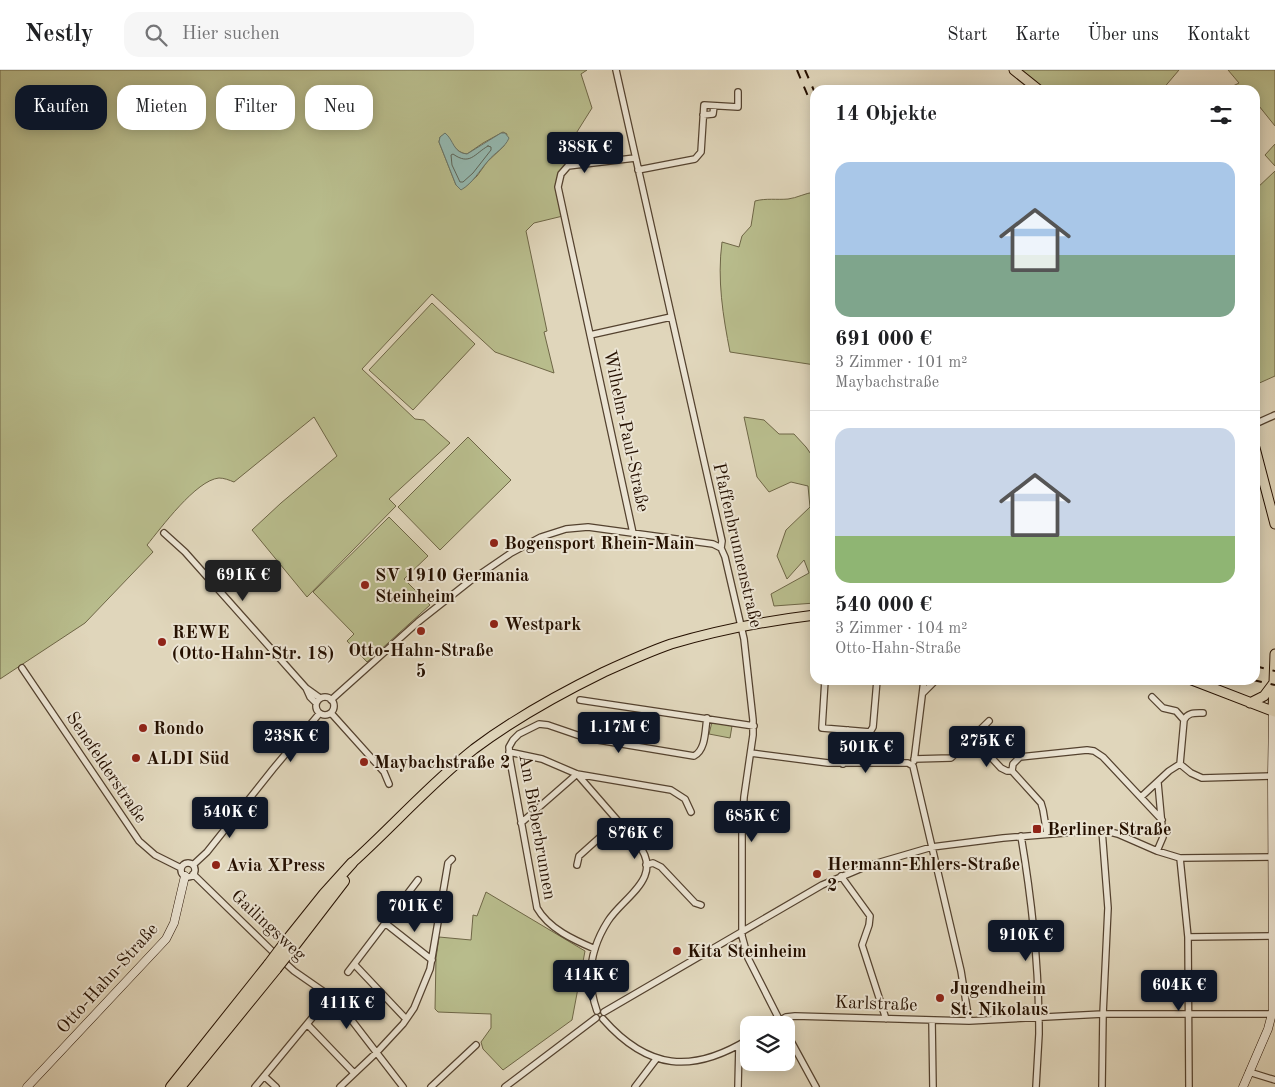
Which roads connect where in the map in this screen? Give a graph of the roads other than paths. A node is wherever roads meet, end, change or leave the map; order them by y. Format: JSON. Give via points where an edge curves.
{"nodes":[{"id":1,"x":616,"y":70,"type":"edge"},
{"id":2,"x":1016,"y":72,"type":"edge"},
{"id":3,"x":1033,"y":85,"type":"edge"},
{"id":4,"x":738,"y":92,"type":"dead end"},
{"id":5,"x":714,"y":106,"type":"junction"},
{"id":6,"x":703,"y":115,"type":"junction"},
{"id":7,"x":635,"y":158,"type":"junction"},
{"id":8,"x":638,"y":170,"type":"junction"},
{"id":9,"x":670,"y":317,"type":"junction"},
{"id":10,"x":590,"y":335,"type":"junction"},
{"id":11,"x":1275,"y":415,"type":"edge"},
{"id":12,"x":1260,"y":422,"type":"edge"},
{"id":13,"x":1260,"y":467,"type":"edge"},
{"id":14,"x":1275,"y":524,"type":"edge"},
{"id":15,"x":164,"y":533,"type":"dead end"},
{"id":16,"x":634,"y":533,"type":"junction"},
{"id":17,"x":721,"y":548,"type":"junction"},
{"id":18,"x":810,"y":616,"type":"edge"},
{"id":19,"x":741,"y":626,"type":"junction"},
{"id":20,"x":1275,"y":654,"type":"edge"},
{"id":21,"x":22,"y":668,"type":"dead end"},
{"id":22,"x":1274,"y":683,"type":"junction"},
{"id":23,"x":825,"y":685,"type":"edge"},
{"id":24,"x":876,"y":685,"type":"edge"},
{"id":25,"x":924,"y":685,"type":"edge"},
{"id":26,"x":931,"y":685,"type":"edge"},
{"id":27,"x":1205,"y":685,"type":"edge"},
{"id":28,"x":923,"y":693,"type":"junction"},
{"id":29,"x":1152,"y":697,"type":"dead end"},
{"id":30,"x":331,"y":700,"type":"junction"},
{"id":31,"x":580,"y":700,"type":"dead end"},
{"id":32,"x":318,"y":701,"type":"junction"},
{"id":33,"x":1250,"y":703,"type":"junction"},
{"id":34,"x":1274,"y":711,"type":"edge"},
{"id":35,"x":331,"y":713,"type":"junction"},
{"id":36,"x":1203,"y":713,"type":"dead end"},
{"id":37,"x":320,"y":714,"type":"junction"},
{"id":38,"x":707,"y":718,"type":"junction"},
{"id":39,"x":1184,"y":720,"type":"junction"},
{"id":40,"x":989,"y":721,"type":"dead end"},
{"id":41,"x":754,"y":726,"type":"junction"},
{"id":42,"x":983,"y":727,"type":"junction"},
{"id":43,"x":848,"y":730,"type":"junction"},
{"id":44,"x":973,"y":738,"type":"junction"},
{"id":45,"x":1274,"y":746,"type":"edge"},
{"id":46,"x":983,"y":749,"type":"junction"},
{"id":47,"x":509,"y":752,"type":"junction"},
{"id":48,"x":751,"y":753,"type":"junction"},
{"id":49,"x":914,"y":762,"type":"junction"},
{"id":50,"x":843,"y":764,"type":"junction"},
{"id":51,"x":1180,"y":764,"type":"junction"},
{"id":52,"x":1012,"y":771,"type":"junction"},
{"id":53,"x":577,"y":774,"type":"junction"},
{"id":54,"x":1273,"y":776,"type":"edge"},
{"id":55,"x":1158,"y":782,"type":"junction"},
{"id":56,"x":389,"y":784,"type":"dead end"},
{"id":57,"x":1141,"y":797,"type":"junction"},
{"id":58,"x":692,"y":812,"type":"dead end"},
{"id":59,"x":1162,"y":820,"type":"junction"},
{"id":60,"x":618,"y":821,"type":"junction"},
{"id":61,"x":521,"y":823,"type":"junction"},
{"id":62,"x":1102,"y":830,"type":"junction"},
{"id":63,"x":1047,"y":834,"type":"junction"},
{"id":64,"x":1021,"y":836,"type":"junction"},
{"id":65,"x":932,"y":847,"type":"junction"},
{"id":66,"x":1157,"y":851,"type":"junction"},
{"id":67,"x":1274,"y":857,"type":"edge"},
{"id":68,"x":1180,"y":858,"type":"junction"},
{"id":69,"x":452,"y":859,"type":"dead end"},
{"id":70,"x":193,"y":865,"type":"junction"},
{"id":71,"x":354,"y":865,"type":"joint"},
{"id":72,"x":577,"y":865,"type":"dead end"},
{"id":73,"x":646,"y":865,"type":"junction"},
{"id":74,"x":181,"y":868,"type":"junction"},
{"id":75,"x":189,"y":875,"type":"junction"},
{"id":76,"x":841,"y":876,"type":"junction"},
{"id":77,"x":418,"y":880,"type":"dead end"},
{"id":78,"x":701,"y":905,"type":"dead end"},
{"id":79,"x":385,"y":923,"type":"junction"},
{"id":80,"x":742,"y":932,"type":"junction"},
{"id":81,"x":1274,"y":936,"type":"edge"},
{"id":82,"x":1188,"y":937,"type":"junction"},
{"id":83,"x":595,"y":950,"type":"junction"},
{"id":84,"x":432,"y":960,"type":"junction"},
{"id":85,"x":354,"y":964,"type":"junction"},
{"id":86,"x":272,"y":966,"type":"junction"},
{"id":87,"x":348,"y":972,"type":"dead end"},
{"id":88,"x":326,"y":1000,"type":"dead end"},
{"id":89,"x":601,"y":1011,"type":"junction"},
{"id":90,"x":1103,"y":1014,"type":"junction"},
{"id":91,"x":1189,"y":1014,"type":"junction"},
{"id":92,"x":1273,"y":1014,"type":"junction"},
{"id":93,"x":777,"y":1016,"type":"edge"},
{"id":94,"x":795,"y":1016,"type":"edge"},
{"id":95,"x":1038,"y":1017,"type":"junction"},
{"id":96,"x":596,"y":1018,"type":"junction"},
{"id":97,"x":886,"y":1018,"type":"junction"},
{"id":98,"x":603,"y":1019,"type":"junction"},
{"id":99,"x":406,"y":1020,"type":"junction"},
{"id":100,"x":932,"y":1020,"type":"junction"},
{"id":101,"x":969,"y":1021,"type":"junction"},
{"id":102,"x":307,"y":1024,"type":"junction"},
{"id":103,"x":476,"y":1045,"type":"dead end"},
{"id":104,"x":739,"y":1045,"type":"joint"},
{"id":105,"x":795,"y":1048,"type":"edge"},
{"id":106,"x":377,"y":1052,"type":"junction"},
{"id":107,"x":657,"y":1058,"type":"junction"},
{"id":108,"x":1249,"y":1072,"type":"junction"},
{"id":109,"x":354,"y":1073,"type":"junction"},
{"id":110,"x":264,"y":1076,"type":"junction"},
{"id":111,"x":1275,"y":1080,"type":"edge"},
{"id":112,"x":28,"y":1087,"type":"edge"},
{"id":113,"x":171,"y":1087,"type":"edge"},
{"id":114,"x":180,"y":1087,"type":"edge"},
{"id":115,"x":255,"y":1087,"type":"edge"},
{"id":116,"x":276,"y":1087,"type":"edge"},
{"id":117,"x":340,"y":1087,"type":"edge"},
{"id":118,"x":403,"y":1087,"type":"edge"},
{"id":119,"x":431,"y":1087,"type":"edge"},
{"id":120,"x":505,"y":1087,"type":"edge"},
{"id":121,"x":635,"y":1087,"type":"edge"},
{"id":122,"x":738,"y":1087,"type":"edge"},
{"id":123,"x":816,"y":1087,"type":"edge"},
{"id":124,"x":934,"y":1087,"type":"edge"},
{"id":125,"x":1036,"y":1087,"type":"edge"},
{"id":126,"x":1102,"y":1087,"type":"edge"},
{"id":127,"x":1189,"y":1087,"type":"edge"},
{"id":128,"x":1243,"y":1087,"type":"edge"}],
"edges":[{"from":1,"to":7,"type":"street","name":"Pfaffenbrunnenstraße"},
{"from":2,"to":3,"type":"main road"},
{"from":4,"to":5,"type":"street","via":[[738,107]]},
{"from":5,"to":6,"type":"street","via":[[712,114]]},
{"from":5,"to":6,"type":"street","via":[[704,105]]},
{"from":6,"to":8,"type":"street","via":[[701,154],[695,159]]},
{"from":7,"to":8,"type":"street","name":"Pfaffenbrunnenstraße"},
{"from":7,"to":10,"type":"street","name":"Wilhelm-Paul-Straße","via":[[568,166],[558,181],[560,203]]},
{"from":8,"to":9,"type":"street","name":"Pfaffenbrunnenstraße"},
{"from":9,"to":10,"type":"street","name":"Wilhelm-Paul-Straße"},
{"from":9,"to":17,"type":"street","name":"Pfaffenbrunnenstraße"},
{"from":10,"to":16,"type":"street","name":"Wilhelm-Paul-Straße"},
{"from":11,"to":12,"type":"street"},
{"from":13,"to":14,"type":"main road"},
{"from":15,"to":32,"type":"street","via":[[185,552],[306,688],[310,697]]},
{"from":16,"to":17,"type":"street","via":[[713,544]]},
{"from":16,"to":30,"type":"street","via":[[574,528],[524,544],[432,610]]},
{"from":17,"to":19,"type":"street","name":"Pfaffenbrunnenstraße"},
{"from":18,"to":19,"type":"main road"},
{"from":19,"to":41,"type":"street","name":"Pfaffenbrunnenstraße"},
{"from":19,"to":71,"type":"main road","via":[[635,658],[526,714],[456,765],[410,806]]},
{"from":20,"to":22,"type":"main road"},
{"from":21,"to":74,"type":"street","name":"Senefelderstraße","via":[[139,841],[155,855]]},
{"from":22,"to":33,"type":"main road","via":[[1264,696]]},
{"from":22,"to":34,"type":"main road"},
{"from":23,"to":43,"type":"street","via":[[822,728]]},
{"from":24,"to":43,"type":"street","via":[[872,730]]},
{"from":25,"to":28,"type":"street"},
{"from":26,"to":28,"type":"street"},
{"from":27,"to":33,"type":"main road"},
{"from":28,"to":49,"type":"street"},
{"from":29,"to":39,"type":"street","via":[[1164,708],[1176,711]]},
{"from":30,"to":32,"type":"street","via":[[326,697]]},
{"from":30,"to":35,"type":"street","via":[[334,708]]},
{"from":31,"to":38,"type":"street"},
{"from":32,"to":37,"type":"street","via":[[316,709]]},
{"from":33,"to":34,"type":"main road"},
{"from":34,"to":45,"type":"main road"},
{"from":35,"to":37,"type":"street"},
{"from":35,"to":56,"type":"street","via":[[384,772]]},
{"from":36,"to":39,"type":"street","via":[[1188,715]]},
{"from":37,"to":70,"type":"street"},
{"from":38,"to":41,"type":"street"},
{"from":38,"to":47,"type":"street","name":"Am Bieberbrunnen","via":[[702,748],[694,756],[586,738],[539,724],[515,738]]},
{"from":39,"to":51,"type":"street"},
{"from":40,"to":42,"type":"street"},
{"from":41,"to":48,"type":"street","name":"Pfaffenbrunnenstraße"},
{"from":42,"to":44,"type":"street"},
{"from":42,"to":46,"type":"street","via":[[991,738]]},
{"from":43,"to":50,"type":"street"},
{"from":44,"to":46,"type":"street"},
{"from":44,"to":49,"type":"street","via":[[949,759]]},
{"from":45,"to":54,"type":"main road"},
{"from":46,"to":52,"type":"street","via":[[1004,770]]},
{"from":47,"to":53,"type":"street","via":[[542,759]]},
{"from":47,"to":61,"type":"street","name":"Am Bieberbrunnen"},
{"from":48,"to":50,"type":"street"},
{"from":48,"to":80,"type":"street","name":"Pfaffenbrunnenstraße","via":[[742,831]]},
{"from":49,"to":50,"type":"street"},
{"from":49,"to":65,"type":"street"},
{"from":51,"to":54,"type":"street","via":[[1202,778]]},
{"from":51,"to":55,"type":"street"},
{"from":52,"to":57,"type":"street","via":[[1014,761],[1023,756],[1094,751]]},
{"from":52,"to":63,"type":"street","via":[[1044,810]]},
{"from":53,"to":58,"type":"street","via":[[671,790],[685,799]]},
{"from":53,"to":60,"type":"street"},
{"from":53,"to":61,"type":"street"},
{"from":54,"to":67,"type":"main road"},
{"from":55,"to":57,"type":"street"},
{"from":55,"to":59,"type":"street"},
{"from":57,"to":59,"type":"street"},
{"from":59,"to":66,"type":"street","via":[[1163,837]]},
{"from":60,"to":72,"type":"street","via":[[579,856]]},
{"from":60,"to":73,"type":"street","via":[[642,849]]},
{"from":61,"to":83,"type":"street","name":"Am Bieberbrunnen","via":[[538,910],[559,931]]},
{"from":62,"to":63,"type":"street"},
{"from":62,"to":66,"type":"street"},
{"from":62,"to":90,"type":"street","via":[[1108,908]]},
{"from":63,"to":64,"type":"street"},
{"from":64,"to":65,"type":"street"},
{"from":64,"to":95,"type":"street","via":[[1033,921]]},
{"from":65,"to":76,"type":"street"},
{"from":65,"to":101,"type":"street","via":[[961,971]]},
{"from":66,"to":68,"type":"street"},
{"from":67,"to":68,"type":"street"},
{"from":67,"to":81,"type":"main road"},
{"from":68,"to":82,"type":"street"},
{"from":69,"to":84,"type":"street","via":[[448,863]]},
{"from":70,"to":74,"type":"street","via":[[185,863]]},
{"from":70,"to":75,"type":"street","name":"Otto-Hahn-Straße","via":[[194,871]]},
{"from":71,"to":86,"type":"highway","bridge":true,"via":[[324,894]]},
{"from":73,"to":78,"type":"street","via":[[658,865]]},
{"from":73,"to":83,"type":"street","via":[[641,885],[608,921]]},
{"from":74,"to":75,"type":"street","via":[[182,874]]},
{"from":75,"to":106,"type":"street","name":"Gailingsweg","via":[[283,961],[330,996]]},
{"from":75,"to":112,"type":"main road","name":"Otto-Hahn-Straße","via":[[166,940]]},
{"from":76,"to":80,"type":"street"},
{"from":76,"to":97,"type":"street","via":[[870,916],[862,946]]},
{"from":77,"to":79,"type":"street"},
{"from":79,"to":84,"type":"street"},
{"from":79,"to":85,"type":"street"},
{"from":80,"to":89,"type":"street"},
{"from":80,"to":93,"type":"street","name":"Pfaffenbrunnenstraße","via":[[748,958]]},
{"from":81,"to":82,"type":"street"},
{"from":81,"to":92,"type":"main road"},
{"from":82,"to":91,"type":"street"},
{"from":83,"to":89,"type":"street","via":[[590,978],[593,996]]},
{"from":84,"to":99,"type":"street","via":[[428,977]]},
{"from":85,"to":87,"type":"street"},
{"from":85,"to":99,"type":"street"},
{"from":86,"to":113,"type":"highway"},
{"from":86,"to":114,"type":"highway"},
{"from":88,"to":102,"type":"street"},
{"from":89,"to":96,"type":"street","via":[[595,1015]]},
{"from":89,"to":98,"type":"street","via":[[605,1016]]},
{"from":90,"to":91,"type":"street","name":"Karlstraße"},
{"from":90,"to":95,"type":"street","name":"Karlstraße"},
{"from":90,"to":126,"type":"street"},
{"from":91,"to":92,"type":"street","name":"Karlstraße"},
{"from":91,"to":127,"type":"street"},
{"from":92,"to":108,"type":"main road"},
{"from":94,"to":97,"type":"street","name":"Karlstraße"},
{"from":95,"to":101,"type":"street","name":"Karlstraße"},
{"from":95,"to":125,"type":"street"},
{"from":96,"to":98,"type":"street"},
{"from":96,"to":120,"type":"street"},
{"from":97,"to":100,"type":"street","name":"Karlstraße"},
{"from":98,"to":107,"type":"street","via":[[630,1044]]},
{"from":99,"to":106,"type":"street"},
{"from":100,"to":101,"type":"street","name":"Karlstraße"},
{"from":100,"to":124,"type":"street"},
{"from":102,"to":109,"type":"street"},
{"from":102,"to":110,"type":"street"},
{"from":103,"to":119,"type":"street"},
{"from":104,"to":107,"type":"street","via":[[705,1060]]},
{"from":104,"to":122,"type":"street"},
{"from":105,"to":123,"type":"street"},
{"from":106,"to":109,"type":"street"},
{"from":106,"to":118,"type":"street","name":"Gailingsweg"},
{"from":107,"to":121,"type":"street"},
{"from":108,"to":111,"type":"street"},
{"from":108,"to":128,"type":"main road"},
{"from":109,"to":117,"type":"street"},
{"from":110,"to":115,"type":"street"},
{"from":110,"to":116,"type":"street"}]}
